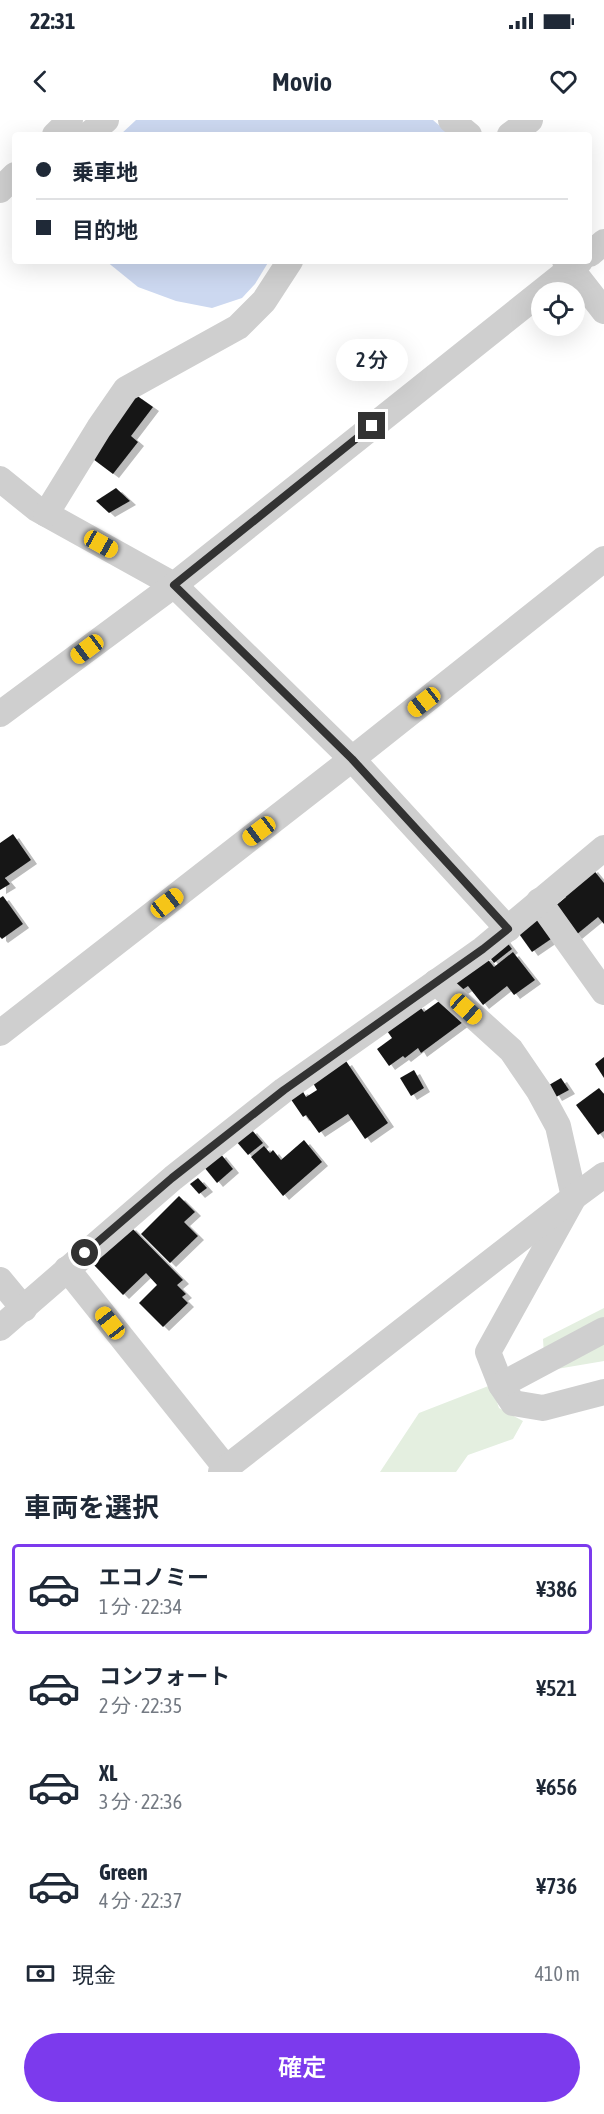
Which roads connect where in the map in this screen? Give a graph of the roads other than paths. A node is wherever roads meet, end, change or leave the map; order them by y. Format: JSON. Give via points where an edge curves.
{"nodes":[{"id":1,"x":70,"y":120,"type":"edge"},
{"id":2,"x":106,"y":120,"type":"edge"},
{"id":3,"x":451,"y":120,"type":"edge"},
{"id":4,"x":531,"y":120,"type":"edge"},
{"id":5,"x":58,"y":132,"type":"edge"},
{"id":6,"x":92,"y":132,"type":"edge"},
{"id":7,"x":465,"y":132,"type":"edge"},
{"id":8,"x":514,"y":132,"type":"edge"},
{"id":9,"x":12,"y":178,"type":"edge"},
{"id":10,"x":0,"y":190,"type":"edge"},
{"id":11,"x":288,"y":264,"type":"edge"},
{"id":12,"x":572,"y":264,"type":"edge"},
{"id":13,"x":578,"y":264,"type":"edge"},
{"id":14,"x":604,"y":311,"type":"edge"},
{"id":15,"x":0,"y":479,"type":"edge"},
{"id":16,"x":46,"y":514,"type":"junction"},
{"id":17,"x":604,"y":559,"type":"edge"},
{"id":18,"x":174,"y":585,"type":"junction"},
{"id":19,"x":0,"y":714,"type":"edge"},
{"id":20,"x":352,"y":759,"type":"junction"},
{"id":21,"x":604,"y":848,"type":"edge"},
{"id":22,"x":538,"y":901,"type":"junction"},
{"id":23,"x":508,"y":929,"type":"junction"},
{"id":24,"x":436,"y":982,"type":"junction"},
{"id":25,"x":604,"y":992,"type":"edge"},
{"id":26,"x":0,"y":1033,"type":"edge"},
{"id":27,"x":604,"y":1175,"type":"edge"},
{"id":28,"x":574,"y":1197,"type":"junction"},
{"id":29,"x":67,"y":1269,"type":"junction"},
{"id":30,"x":0,"y":1280,"type":"edge"},
{"id":31,"x":24,"y":1309,"type":"junction"},
{"id":32,"x":0,"y":1328,"type":"edge"},
{"id":33,"x":604,"y":1330,"type":"edge"},
{"id":34,"x":501,"y":1385,"type":"junction"},
{"id":35,"x":604,"y":1392,"type":"edge"},
{"id":36,"x":224,"y":1470,"type":"edge"}],
"edges":[{"from":1,"to":5,"type":"street"},
{"from":2,"to":6,"type":"street"},
{"from":3,"to":7,"type":"street"},
{"from":4,"to":8,"type":"street"},
{"from":9,"to":10,"type":"street"},
{"from":11,"to":16,"type":"street","via":[[264,301],[238,327],[126,389]]},
{"from":12,"to":18,"type":"street"},
{"from":13,"to":14,"type":"street"},
{"from":15,"to":16,"type":"street"},
{"from":16,"to":18,"type":"street"},
{"from":17,"to":20,"type":"street"},
{"from":18,"to":19,"type":"street"},
{"from":18,"to":20,"type":"street"},
{"from":20,"to":23,"type":"street"},
{"from":20,"to":26,"type":"street"},
{"from":21,"to":22,"type":"street"},
{"from":22,"to":23,"type":"street"},
{"from":22,"to":25,"type":"street"},
{"from":23,"to":24,"type":"street"},
{"from":24,"to":28,"type":"street","via":[[511,1050],[539,1091],[558,1126]]},
{"from":24,"to":29,"type":"street","via":[[284,1090],[172,1178]]},
{"from":27,"to":28,"type":"street"},
{"from":28,"to":34,"type":"street","via":[[488,1352]]},
{"from":28,"to":36,"type":"street"},
{"from":29,"to":31,"type":"street"},
{"from":29,"to":36,"type":"street"},
{"from":30,"to":31,"type":"street"},
{"from":31,"to":32,"type":"street"},
{"from":33,"to":34,"type":"street"},
{"from":34,"to":35,"type":"street","via":[[513,1403],[543,1408]]}]}
